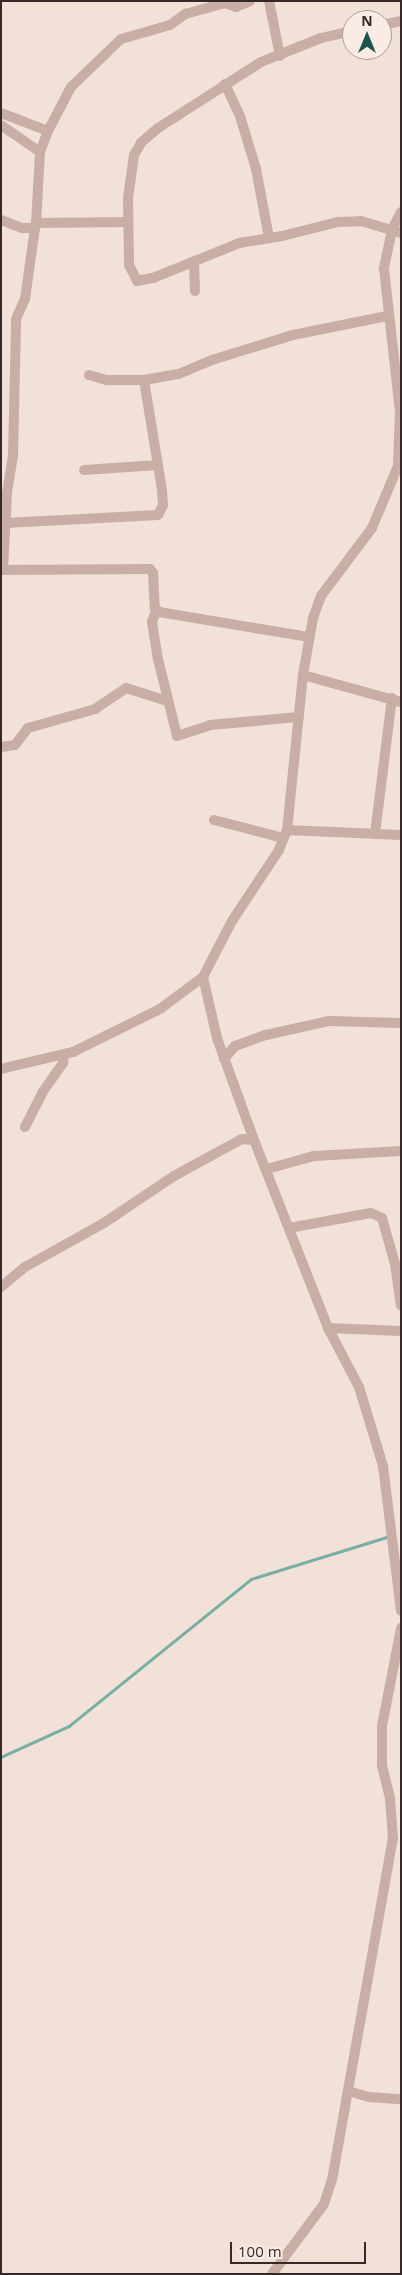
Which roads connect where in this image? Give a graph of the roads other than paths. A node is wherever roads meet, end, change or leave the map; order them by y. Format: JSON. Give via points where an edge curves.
{"nodes":[{"id":1,"x":250,"y":1,"type":"edge"},
{"id":2,"x":269,"y":1,"type":"edge"},
{"id":3,"x":342,"y":33,"type":"edge"},
{"id":4,"x":280,"y":56,"type":"junction"},
{"id":5,"x":224,"y":84,"type":"junction"},
{"id":6,"x":1,"y":113,"type":"edge"},
{"id":7,"x":1,"y":125,"type":"edge"},
{"id":8,"x":48,"y":131,"type":"junction"},
{"id":9,"x":40,"y":152,"type":"junction"},
{"id":10,"x":401,"y":212,"type":"edge"},
{"id":11,"x":1,"y":220,"type":"edge"},
{"id":12,"x":127,"y":222,"type":"junction"},
{"id":13,"x":36,"y":225,"type":"junction"},
{"id":14,"x":397,"y":231,"type":"edge"},
{"id":15,"x":269,"y":238,"type":"junction"},
{"id":16,"x":194,"y":262,"type":"junction"},
{"id":17,"x":195,"y":291,"type":"dead end"},
{"id":18,"x":387,"y":316,"type":"junction"},
{"id":19,"x":89,"y":375,"type":"dead end"},
{"id":20,"x":144,"y":380,"type":"junction"},
{"id":21,"x":158,"y":465,"type":"junction"},
{"id":22,"x":400,"y":466,"type":"edge"},
{"id":23,"x":84,"y":470,"type":"dead end"},
{"id":24,"x":5,"y":523,"type":"junction"},
{"id":25,"x":2,"y":570,"type":"edge"},
{"id":26,"x":156,"y":610,"type":"junction"},
{"id":27,"x":308,"y":636,"type":"junction"},
{"id":28,"x":303,"y":675,"type":"junction"},
{"id":29,"x":396,"y":700,"type":"edge"},
{"id":30,"x":167,"y":701,"type":"junction"},
{"id":31,"x":299,"y":717,"type":"junction"},
{"id":32,"x":1,"y":747,"type":"edge"},
{"id":33,"x":214,"y":820,"type":"dead end"},
{"id":34,"x":285,"y":834,"type":"junction"},
{"id":35,"x":376,"y":834,"type":"junction"},
{"id":36,"x":401,"y":835,"type":"edge"},
{"id":37,"x":203,"y":977,"type":"junction"},
{"id":38,"x":401,"y":1023,"type":"edge"},
{"id":39,"x":217,"y":1038,"type":"junction"},
{"id":40,"x":235,"y":1046,"type":"junction"},
{"id":41,"x":64,"y":1055,"type":"junction"},
{"id":42,"x":224,"y":1059,"type":"junction"},
{"id":43,"x":1,"y":1069,"type":"edge"},
{"id":44,"x":246,"y":1121,"type":"junction"},
{"id":45,"x":25,"y":1127,"type":"dead end"},
{"id":46,"x":242,"y":1139,"type":"junction"},
{"id":47,"x":254,"y":1140,"type":"junction"},
{"id":48,"x":401,"y":1151,"type":"edge"},
{"id":49,"x":267,"y":1169,"type":"junction"},
{"id":50,"x":289,"y":1228,"type":"junction"},
{"id":51,"x":1,"y":1287,"type":"edge"},
{"id":52,"x":401,"y":1306,"type":"edge"},
{"id":53,"x":328,"y":1328,"type":"junction"},
{"id":54,"x":401,"y":1331,"type":"edge"},
{"id":55,"x":401,"y":1611,"type":"edge"},
{"id":56,"x":401,"y":1628,"type":"edge"},
{"id":57,"x":348,"y":2091,"type":"junction"},
{"id":58,"x":401,"y":2099,"type":"edge"},
{"id":59,"x":272,"y":2274,"type":"edge"}],
"edges":[{"from":1,"to":8,"type":"street","via":[[236,7],[225,3],[185,14],[170,26],[121,39],[71,87]]},
{"from":2,"to":4,"type":"street"},
{"from":3,"to":4,"type":"street","via":[[321,38]]},
{"from":4,"to":5,"type":"street","via":[[261,62]]},
{"from":5,"to":12,"type":"street","via":[[141,142],[134,156]]},
{"from":5,"to":15,"type":"street","via":[[240,116],[256,169]]},
{"from":6,"to":8,"type":"street"},
{"from":7,"to":9,"type":"street"},
{"from":8,"to":9,"type":"street"},
{"from":9,"to":13,"type":"street"},
{"from":10,"to":14,"type":"street"},
{"from":11,"to":13,"type":"street","via":[[22,228]]},
{"from":12,"to":13,"type":"street"},
{"from":12,"to":16,"type":"street","via":[[129,265],[137,281]]},
{"from":13,"to":24,"type":"street","via":[[25,299],[16,319],[13,456]]},
{"from":14,"to":15,"type":"street","via":[[352,220]]},
{"from":14,"to":18,"type":"street","via":[[384,269]]},
{"from":15,"to":16,"type":"street","via":[[239,243]]},
{"from":16,"to":17,"type":"street"},
{"from":18,"to":20,"type":"street","via":[[293,335],[212,360],[179,374]]},
{"from":18,"to":22,"type":"street","via":[[400,411]]},
{"from":19,"to":20,"type":"street","via":[[106,380]]},
{"from":20,"to":21,"type":"street"},
{"from":21,"to":23,"type":"street"},
{"from":21,"to":24,"type":"street","via":[[163,505],[158,515]]},
{"from":22,"to":27,"type":"street","via":[[372,528],[321,596]]},
{"from":24,"to":25,"type":"street"},
{"from":25,"to":26,"type":"street","via":[[150,569]]},
{"from":26,"to":27,"type":"street"},
{"from":26,"to":30,"type":"street","via":[[152,622]]},
{"from":27,"to":28,"type":"street"},
{"from":28,"to":29,"type":"street"},
{"from":28,"to":31,"type":"street"},
{"from":29,"to":35,"type":"street"},
{"from":30,"to":31,"type":"street","via":[[177,736],[210,725]]},
{"from":30,"to":32,"type":"street","via":[[126,688],[95,709],[28,728],[15,745]]},
{"from":31,"to":34,"type":"street"},
{"from":33,"to":34,"type":"street"},
{"from":34,"to":35,"type":"street"},
{"from":34,"to":37,"type":"street","via":[[279,850],[232,921]]},
{"from":35,"to":36,"type":"street"},
{"from":37,"to":39,"type":"street"},
{"from":37,"to":41,"type":"street","via":[[160,1009]]},
{"from":38,"to":40,"type":"street","via":[[329,1021],[266,1034]]},
{"from":39,"to":40,"type":"street"},
{"from":39,"to":42,"type":"street"},
{"from":40,"to":42,"type":"street"},
{"from":41,"to":43,"type":"street"},
{"from":41,"to":45,"type":"street","via":[[63,1063],[42,1093]]},
{"from":42,"to":44,"type":"street"},
{"from":44,"to":46,"type":"street"},
{"from":44,"to":47,"type":"street"},
{"from":46,"to":47,"type":"street"},
{"from":46,"to":51,"type":"street","via":[[158,1185],[83,1236],[57,1247]]},
{"from":47,"to":49,"type":"street"},
{"from":48,"to":49,"type":"street","via":[[314,1156]]},
{"from":49,"to":50,"type":"street"},
{"from":50,"to":52,"type":"street","via":[[371,1213],[382,1218],[395,1264]]},
{"from":50,"to":53,"type":"street"},
{"from":53,"to":54,"type":"street"},
{"from":53,"to":55,"type":"street","via":[[359,1387],[383,1466]]},
{"from":56,"to":57,"type":"street","via":[[382,1726],[382,1764],[390,1798],[392,1839]]},
{"from":57,"to":58,"type":"street","via":[[369,2097]]},
{"from":57,"to":59,"type":"street","via":[[332,2180],[324,2204]]}]}
